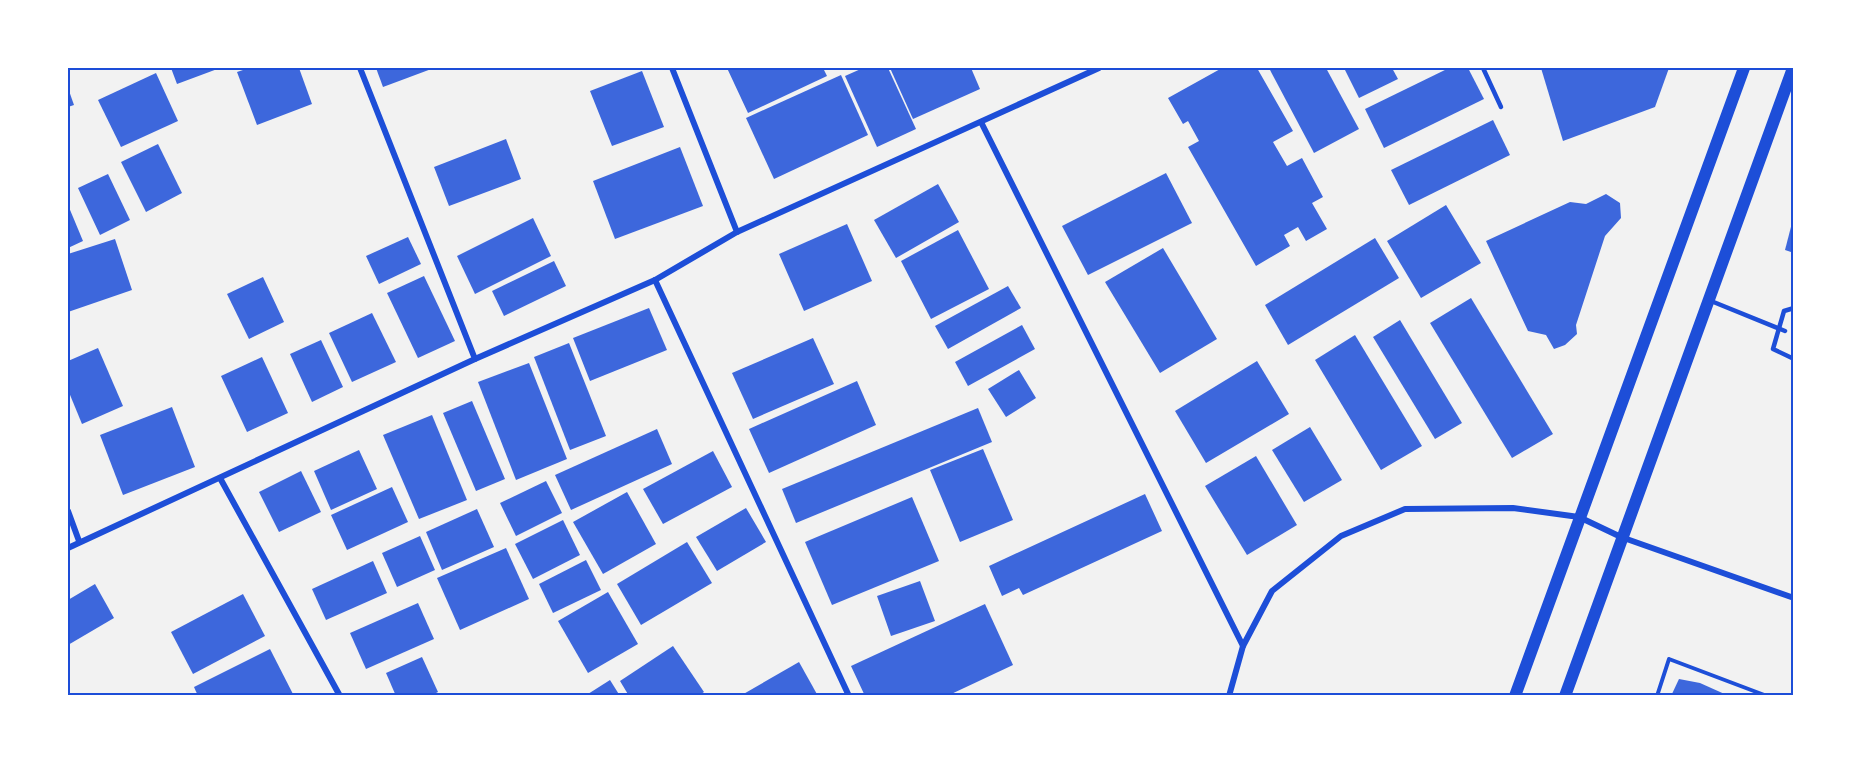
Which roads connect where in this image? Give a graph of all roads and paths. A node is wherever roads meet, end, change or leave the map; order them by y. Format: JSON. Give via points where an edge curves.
{"nodes":[{"id":1,"x":360,"y":68,"type":"edge"},
{"id":2,"x":672,"y":68,"type":"edge"},
{"id":3,"x":1099,"y":68,"type":"edge"},
{"id":4,"x":1483,"y":68,"type":"edge"},
{"id":5,"x":1744,"y":68,"type":"edge"},
{"id":6,"x":1793,"y":68,"type":"edge"},
{"id":7,"x":1082,"y":71,"type":"edge"},
{"id":8,"x":1501,"y":107,"type":"dead end"},
{"id":9,"x":981,"y":122,"type":"junction"},
{"id":10,"x":737,"y":232,"type":"junction"},
{"id":11,"x":655,"y":280,"type":"junction"},
{"id":12,"x":1708,"y":300,"type":"junction"},
{"id":13,"x":1794,"y":308,"type":"edge"},
{"id":14,"x":1774,"y":317,"type":"dead end"},
{"id":15,"x":1782,"y":319,"type":"junction"},
{"id":16,"x":1779,"y":328,"type":"junction"},
{"id":17,"x":1785,"y":331,"type":"dead end"},
{"id":18,"x":1769,"y":336,"type":"dead end"},
{"id":19,"x":1776,"y":339,"type":"junction"},
{"id":20,"x":475,"y":359,"type":"junction"},
{"id":21,"x":1794,"y":359,"type":"edge"},
{"id":22,"x":220,"y":478,"type":"junction"},
{"id":23,"x":68,"y":511,"type":"edge"},
{"id":24,"x":1579,"y":518,"type":"junction"},
{"id":25,"x":1621,"y":537,"type":"junction"},
{"id":26,"x":79,"y":541,"type":"junction"},
{"id":27,"x":68,"y":548,"type":"edge"},
{"id":28,"x":1794,"y":598,"type":"edge"},
{"id":29,"x":1244,"y":646,"type":"junction"},
{"id":30,"x":340,"y":696,"type":"edge"},
{"id":31,"x":849,"y":696,"type":"edge"},
{"id":32,"x":1229,"y":696,"type":"edge"},
{"id":33,"x":1515,"y":696,"type":"edge"},
{"id":34,"x":1564,"y":696,"type":"edge"},
{"id":35,"x":1657,"y":696,"type":"edge"},
{"id":36,"x":1767,"y":696,"type":"edge"}],
"edges":[{"from":1,"to":20,"type":"street"},
{"from":2,"to":10,"type":"street"},
{"from":3,"to":7,"type":"street"},
{"from":4,"to":8,"type":"lane"},
{"from":5,"to":24,"type":"main road"},
{"from":6,"to":12,"type":"main road"},
{"from":7,"to":9,"type":"street"},
{"from":9,"to":10,"type":"street"},
{"from":9,"to":29,"type":"street"},
{"from":10,"to":11,"type":"street"},
{"from":11,"to":20,"type":"street"},
{"from":11,"to":31,"type":"street"},
{"from":12,"to":16,"type":"lane"},
{"from":12,"to":25,"type":"main road"},
{"from":13,"to":15,"type":"lane","via":[[1784,311]]},
{"from":14,"to":15,"type":"lane"},
{"from":15,"to":16,"type":"lane"},
{"from":16,"to":17,"type":"lane"},
{"from":16,"to":19,"type":"lane"},
{"from":18,"to":19,"type":"lane"},
{"from":19,"to":21,"type":"lane","via":[[1774,351]]},
{"from":20,"to":22,"type":"street"},
{"from":22,"to":26,"type":"street"},
{"from":22,"to":30,"type":"street"},
{"from":23,"to":26,"type":"street"},
{"from":24,"to":25,"type":"street"},
{"from":24,"to":29,"type":"street","via":[[1513,508],[1405,508],[1341,537],[1272,591]]},
{"from":24,"to":33,"type":"main road"},
{"from":25,"to":28,"type":"street"},
{"from":25,"to":34,"type":"main road"},
{"from":26,"to":27,"type":"street"},
{"from":29,"to":32,"type":"street"},
{"from":35,"to":36,"type":"path","via":[[1669,659]]}]}
